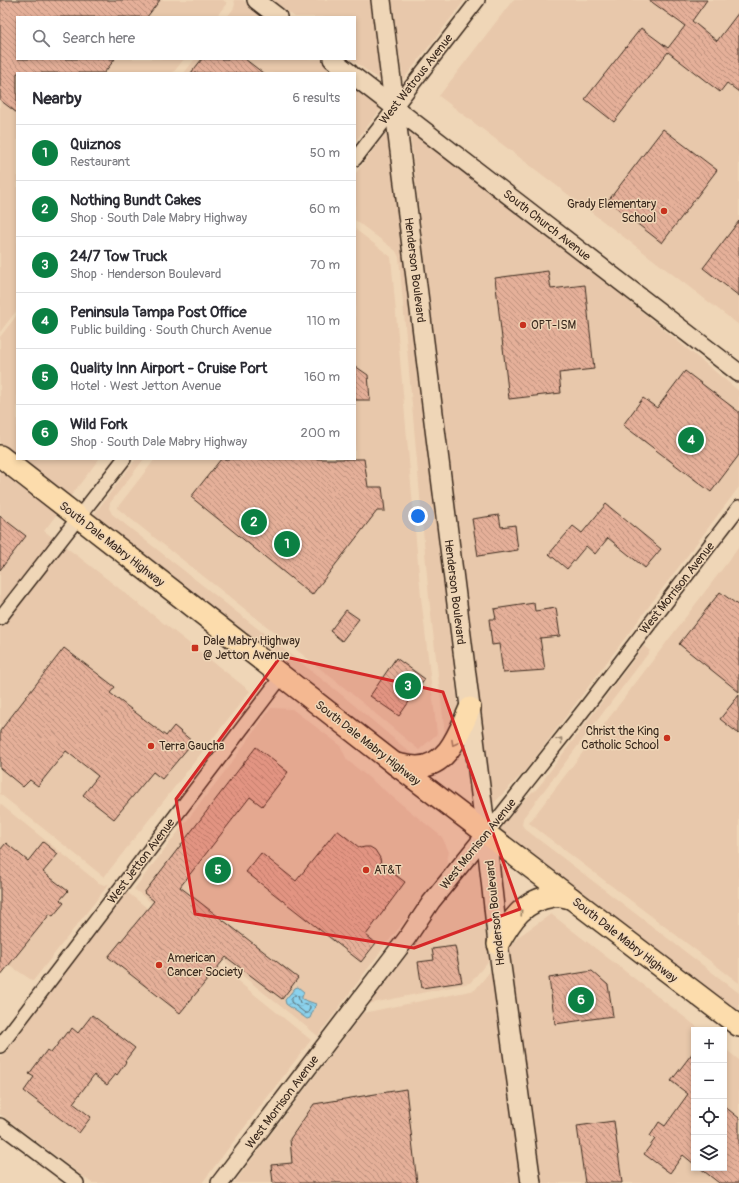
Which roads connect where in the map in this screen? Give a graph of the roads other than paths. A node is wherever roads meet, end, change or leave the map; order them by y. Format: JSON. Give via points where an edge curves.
{"nodes":[{"id":1,"x":256,"y":0,"type":"edge"},
{"id":2,"x":381,"y":0,"type":"edge"},
{"id":3,"x":478,"y":0,"type":"edge"},
{"id":4,"x":277,"y":16,"type":"edge"},
{"id":5,"x":333,"y":60,"type":"edge"},
{"id":6,"x":349,"y":72,"type":"edge"},
{"id":7,"x":356,"y":78,"type":"edge"},
{"id":8,"x":395,"y":107,"type":"junction"},
{"id":9,"x":356,"y":158,"type":"edge"},
{"id":10,"x":739,"y":374,"type":"edge"},
{"id":11,"x":0,"y":456,"type":"edge"},
{"id":12,"x":123,"y":460,"type":"edge"},
{"id":13,"x":739,"y":507,"type":"edge"},
{"id":14,"x":79,"y":518,"type":"junction"},
{"id":15,"x":0,"y":618,"type":"edge"},
{"id":16,"x":282,"y":676,"type":"junction"},
{"id":17,"x":470,"y":708,"type":"junction"},
{"id":18,"x":395,"y":764,"type":"junction"},
{"id":19,"x":486,"y":834,"type":"junction"},
{"id":20,"x":572,"y":898,"type":"junction"},
{"id":21,"x":498,"y":944,"type":"junction"},
{"id":22,"x":739,"y":1026,"type":"edge"},
{"id":23,"x":0,"y":1046,"type":"edge"},
{"id":24,"x":0,"y":1125,"type":"edge"},
{"id":25,"x":77,"y":1183,"type":"edge"},
{"id":26,"x":220,"y":1183,"type":"edge"},
{"id":27,"x":531,"y":1183,"type":"edge"}],
"edges":[{"from":1,"to":4,"type":"street"},
{"from":2,"to":8,"type":"main road","name":"Henderson Boulevard"},
{"from":3,"to":8,"type":"street","name":"West Watrous Avenue"},
{"from":5,"to":6,"type":"street"},
{"from":7,"to":8,"type":"street","name":"South Church Avenue"},
{"from":8,"to":9,"type":"street","name":"West Watrous Avenue"},
{"from":8,"to":10,"type":"street","name":"South Church Avenue"},
{"from":8,"to":17,"type":"main road","name":"Henderson Boulevard"},
{"from":11,"to":14,"type":"main road","name":"South Dale Mabry Highway"},
{"from":12,"to":14,"type":"street"},
{"from":19,"to":13,"type":"street","name":"West Morrison Avenue","one_way":true},
{"from":14,"to":15,"type":"street"},
{"from":14,"to":16,"type":"main road","name":"South Dale Mabry Highway"},
{"from":16,"to":18,"type":"main road","name":"South Dale Mabry Highway"},
{"from":16,"to":23,"type":"street","name":"West Jetton Avenue"},
{"from":17,"to":18,"type":"main road","one_way":true,"via":[[452,747],[443,757],[431,764],[417,767]]},
{"from":17,"to":19,"type":"main road","name":"Henderson Boulevard"},
{"from":18,"to":19,"type":"main road","name":"South Dale Mabry Highway"},
{"from":19,"to":20,"type":"main road","name":"South Dale Mabry Highway"},
{"from":19,"to":21,"type":"main road","name":"Henderson Boulevard"},
{"from":19,"to":26,"type":"street","name":"West Morrison Avenue","via":[[431,902],[407,938]]},
{"from":21,"to":20,"type":"main road","one_way":true,"via":[[524,907],[541,898]]},
{"from":20,"to":22,"type":"main road","name":"South Dale Mabry Highway"},
{"from":21,"to":27,"type":"main road","name":"Henderson Boulevard"},
{"from":24,"to":25,"type":"street"}]}
